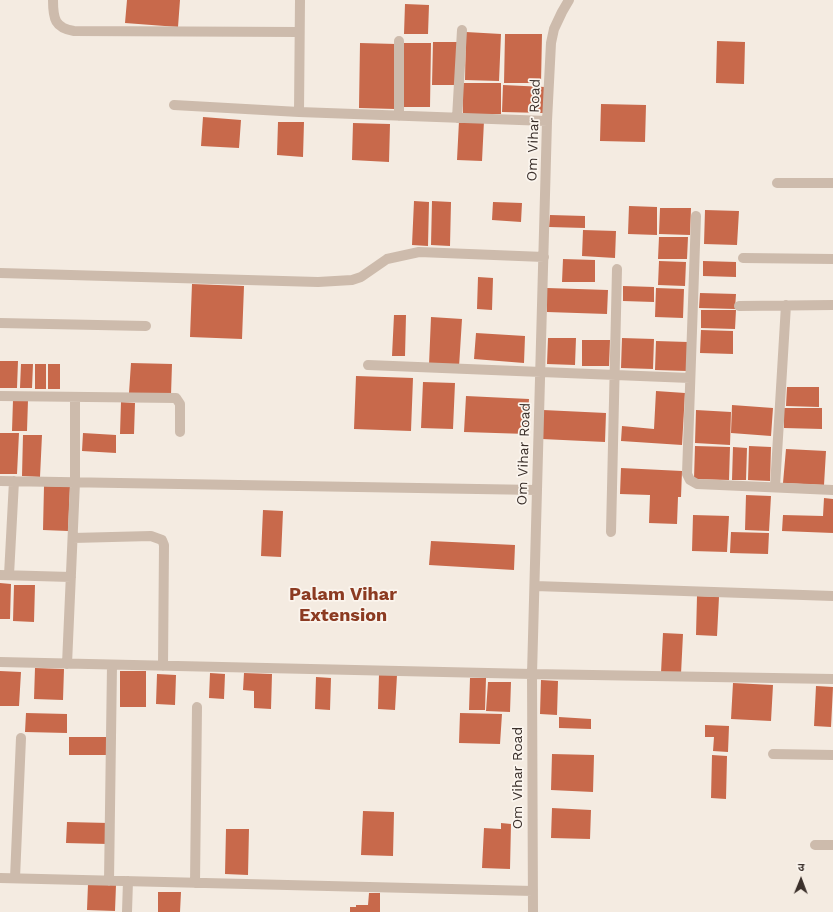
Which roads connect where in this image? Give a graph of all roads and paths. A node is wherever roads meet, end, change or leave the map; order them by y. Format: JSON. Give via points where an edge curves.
{"nodes":[{"id":1,"x":53,"y":0,"type":"edge"},
{"id":2,"x":300,"y":0,"type":"edge"},
{"id":3,"x":569,"y":0,"type":"edge"},
{"id":4,"x":462,"y":30,"type":"dead end"},
{"id":5,"x":300,"y":32,"type":"junction"},
{"id":6,"x":399,"y":41,"type":"dead end"},
{"id":7,"x":174,"y":105,"type":"dead end"},
{"id":8,"x":299,"y":112,"type":"junction"},
{"id":9,"x":399,"y":116,"type":"junction"},
{"id":10,"x":458,"y":118,"type":"junction"},
{"id":11,"x":547,"y":121,"type":"junction"},
{"id":12,"x":777,"y":183,"type":"dead end"},
{"id":13,"x":833,"y":184,"type":"edge"},
{"id":14,"x":696,"y":216,"type":"dead end"},
{"id":15,"x":544,"y":257,"type":"junction"},
{"id":16,"x":742,"y":258,"type":"dead end"},
{"id":17,"x":833,"y":259,"type":"edge"},
{"id":18,"x":617,"y":269,"type":"dead end"},
{"id":19,"x":0,"y":273,"type":"edge"},
{"id":20,"x":786,"y":305,"type":"junction"},
{"id":21,"x":740,"y":306,"type":"dead end"},
{"id":22,"x":833,"y":306,"type":"edge"},
{"id":23,"x":0,"y":323,"type":"edge"},
{"id":24,"x":146,"y":326,"type":"dead end"},
{"id":25,"x":368,"y":365,"type":"dead end"},
{"id":26,"x":540,"y":372,"type":"junction"},
{"id":27,"x":615,"y":375,"type":"junction"},
{"id":28,"x":690,"y":378,"type":"junction"},
{"id":29,"x":0,"y":396,"type":"edge"},
{"id":30,"x":76,"y":398,"type":"junction"},
{"id":31,"x":180,"y":432,"type":"dead end"},
{"id":32,"x":0,"y":480,"type":"edge"},
{"id":33,"x":14,"y":481,"type":"junction"},
{"id":34,"x":75,"y":482,"type":"junction"},
{"id":35,"x":774,"y":487,"type":"junction"},
{"id":36,"x":537,"y":490,"type":"junction"},
{"id":37,"x":833,"y":490,"type":"edge"},
{"id":38,"x":611,"y":532,"type":"dead end"},
{"id":39,"x":73,"y":538,"type":"junction"},
{"id":40,"x":4,"y":575,"type":"edge"},
{"id":41,"x":71,"y":577,"type":"junction"},
{"id":42,"x":535,"y":586,"type":"junction"},
{"id":43,"x":833,"y":596,"type":"edge"},
{"id":44,"x":0,"y":662,"type":"edge"},
{"id":45,"x":67,"y":664,"type":"junction"},
{"id":46,"x":112,"y":665,"type":"junction"},
{"id":47,"x":163,"y":666,"type":"junction"},
{"id":48,"x":532,"y":674,"type":"junction"},
{"id":49,"x":833,"y":679,"type":"edge"},
{"id":50,"x":198,"y":707,"type":"dead end"},
{"id":51,"x":21,"y":738,"type":"dead end"},
{"id":52,"x":773,"y":754,"type":"dead end"},
{"id":53,"x":833,"y":755,"type":"edge"},
{"id":54,"x":814,"y":845,"type":"dead end"},
{"id":55,"x":833,"y":845,"type":"edge"},
{"id":56,"x":0,"y":878,"type":"edge"},
{"id":57,"x":15,"y":878,"type":"junction"},
{"id":58,"x":109,"y":881,"type":"junction"},
{"id":59,"x":128,"y":881,"type":"junction"},
{"id":60,"x":196,"y":883,"type":"junction"},
{"id":61,"x":533,"y":891,"type":"junction"},
{"id":62,"x":127,"y":912,"type":"edge"},
{"id":63,"x":533,"y":912,"type":"edge"}],
"edges":[{"from":1,"to":5,"type":"street","via":[[53,10],[58,24],[74,31]]},
{"from":2,"to":5,"type":"street"},
{"from":3,"to":11,"type":"street","name":"Om Vihar Road","via":[[554,29],[551,43]]},
{"from":4,"to":10,"type":"street"},
{"from":5,"to":8,"type":"street"},
{"from":6,"to":9,"type":"street"},
{"from":7,"to":8,"type":"street"},
{"from":8,"to":9,"type":"street"},
{"from":9,"to":10,"type":"street"},
{"from":10,"to":11,"type":"street"},
{"from":11,"to":15,"type":"street","name":"Om Vihar Road"},
{"from":12,"to":13,"type":"street"},
{"from":14,"to":28,"type":"street"},
{"from":15,"to":19,"type":"street","via":[[419,252],[387,259],[361,277],[352,280],[318,282]]},
{"from":15,"to":26,"type":"street","name":"Om Vihar Road"},
{"from":16,"to":17,"type":"street"},
{"from":18,"to":27,"type":"street"},
{"from":20,"to":21,"type":"street"},
{"from":20,"to":22,"type":"street"},
{"from":20,"to":35,"type":"street"},
{"from":23,"to":24,"type":"street"},
{"from":25,"to":26,"type":"street"},
{"from":26,"to":27,"type":"street"},
{"from":26,"to":36,"type":"street","name":"Om Vihar Road"},
{"from":27,"to":28,"type":"street"},
{"from":27,"to":38,"type":"street"},
{"from":28,"to":35,"type":"street","via":[[687,474],[690,480],[697,484]]},
{"from":29,"to":30,"type":"street"},
{"from":30,"to":31,"type":"street","via":[[176,398],[180,404]]},
{"from":30,"to":34,"type":"street"},
{"from":32,"to":33,"type":"street"},
{"from":33,"to":34,"type":"street"},
{"from":33,"to":40,"type":"street"},
{"from":34,"to":36,"type":"street"},
{"from":34,"to":39,"type":"street"},
{"from":35,"to":37,"type":"street"},
{"from":36,"to":42,"type":"street","name":"Om Vihar Road"},
{"from":39,"to":41,"type":"street"},
{"from":39,"to":47,"type":"street","via":[[152,536],[162,540]]},
{"from":40,"to":41,"type":"street"},
{"from":41,"to":45,"type":"street"},
{"from":42,"to":43,"type":"street"},
{"from":42,"to":48,"type":"street","name":"Om Vihar Road"},
{"from":44,"to":45,"type":"street"},
{"from":45,"to":46,"type":"street"},
{"from":46,"to":47,"type":"street"},
{"from":46,"to":58,"type":"street"},
{"from":47,"to":48,"type":"street"},
{"from":48,"to":49,"type":"street"},
{"from":48,"to":61,"type":"street","name":"Om Vihar Road"},
{"from":50,"to":60,"type":"street"},
{"from":51,"to":57,"type":"street"},
{"from":52,"to":53,"type":"street"},
{"from":54,"to":55,"type":"street"},
{"from":56,"to":57,"type":"street"},
{"from":57,"to":58,"type":"street"},
{"from":58,"to":59,"type":"street"},
{"from":59,"to":60,"type":"street"},
{"from":59,"to":62,"type":"street"},
{"from":60,"to":61,"type":"street"},
{"from":61,"to":63,"type":"street","name":"Om Vihar Road"}]}
